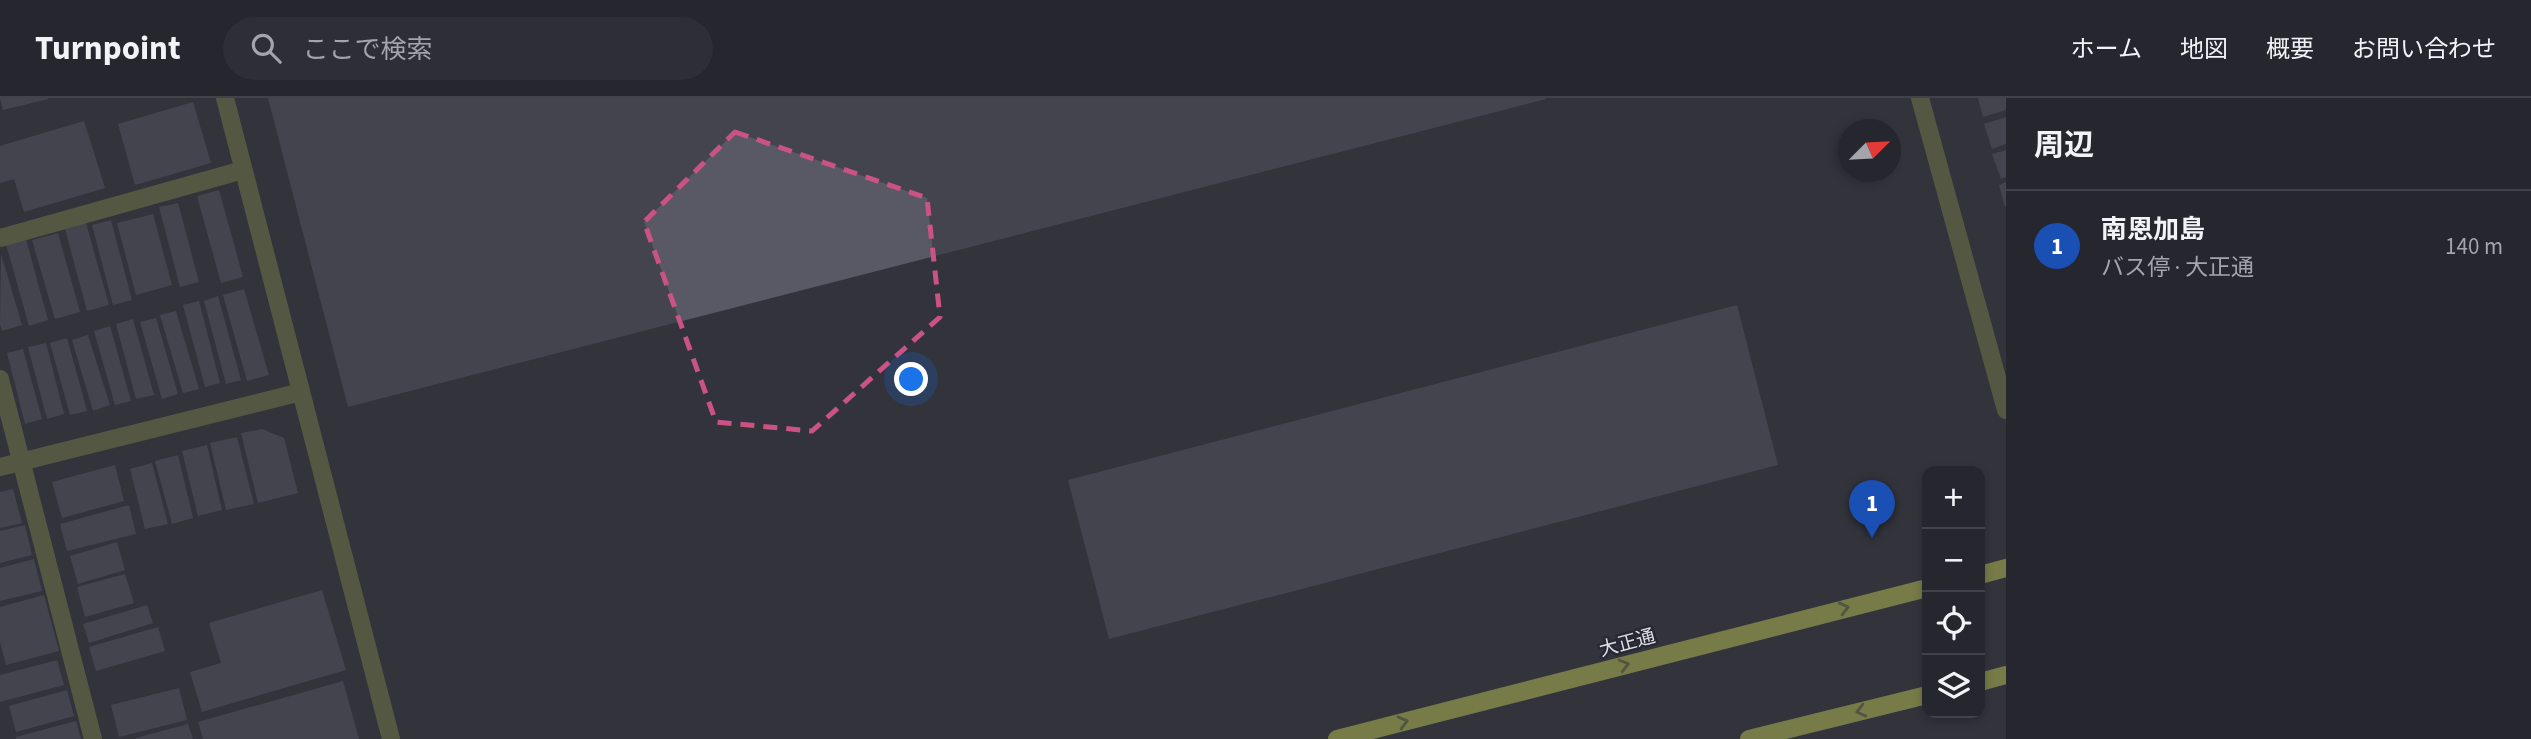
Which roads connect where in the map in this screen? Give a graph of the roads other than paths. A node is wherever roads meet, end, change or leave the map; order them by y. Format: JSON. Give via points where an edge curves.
{"nodes":[{"id":1,"x":225,"y":98,"type":"edge"},
{"id":2,"x":1920,"y":98,"type":"edge"},
{"id":3,"x":243,"y":170,"type":"junction"},
{"id":4,"x":0,"y":238,"type":"edge"},
{"id":5,"x":0,"y":379,"type":"edge"},
{"id":6,"x":301,"y":391,"type":"junction"},
{"id":7,"x":2006,"y":410,"type":"edge"},
{"id":8,"x":20,"y":462,"type":"junction"},
{"id":9,"x":0,"y":467,"type":"edge"},
{"id":10,"x":2006,"y":568,"type":"edge"},
{"id":11,"x":1985,"y":574,"type":"edge"},
{"id":12,"x":1922,"y":589,"type":"edge"},
{"id":13,"x":2006,"y":675,"type":"edge"},
{"id":14,"x":1985,"y":681,"type":"edge"},
{"id":15,"x":1922,"y":696,"type":"edge"},
{"id":16,"x":93,"y":739,"type":"edge"},
{"id":17,"x":391,"y":739,"type":"edge"},
{"id":18,"x":1337,"y":739,"type":"edge"},
{"id":19,"x":1749,"y":739,"type":"edge"}],
"edges":[{"from":1,"to":3,"type":"street"},
{"from":2,"to":7,"type":"street"},
{"from":3,"to":4,"type":"street"},
{"from":3,"to":6,"type":"street"},
{"from":5,"to":8,"type":"street"},
{"from":6,"to":8,"type":"street"},
{"from":6,"to":17,"type":"street"},
{"from":8,"to":9,"type":"street"},
{"from":8,"to":16,"type":"street"},
{"from":10,"to":11,"type":"main road"},
{"from":18,"to":12,"type":"main road","name":"大正通","one_way":true},
{"from":13,"to":14,"type":"main road"},
{"from":15,"to":19,"type":"main road","one_way":true}]}
